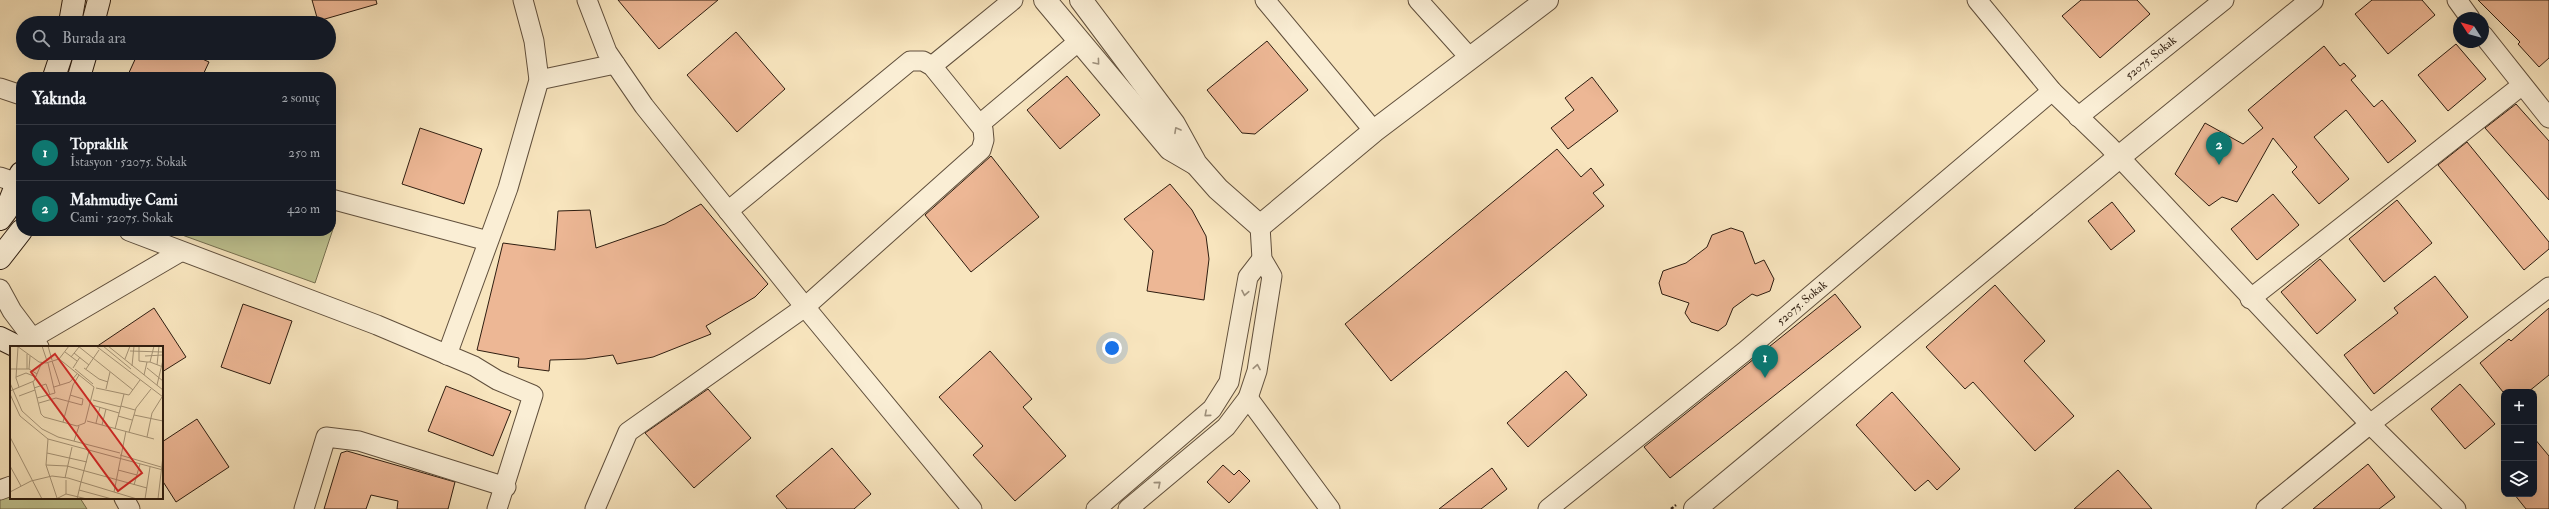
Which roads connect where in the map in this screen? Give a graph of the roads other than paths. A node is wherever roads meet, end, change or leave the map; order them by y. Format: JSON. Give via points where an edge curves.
{"nodes":[{"id":1,"x":74,"y":0,"type":"edge"},
{"id":2,"x":99,"y":0,"type":"edge"},
{"id":3,"x":523,"y":0,"type":"edge"},
{"id":4,"x":587,"y":0,"type":"edge"},
{"id":5,"x":1013,"y":0,"type":"edge"},
{"id":6,"x":1045,"y":0,"type":"edge"},
{"id":7,"x":1265,"y":0,"type":"edge"},
{"id":8,"x":1418,"y":0,"type":"edge"},
{"id":9,"x":1547,"y":0,"type":"edge"},
{"id":10,"x":1977,"y":0,"type":"edge"},
{"id":11,"x":2224,"y":0,"type":"edge"},
{"id":12,"x":2312,"y":0,"type":"edge"},
{"id":13,"x":2457,"y":0,"type":"edge"},
{"id":14,"x":1087,"y":2,"type":"edge"},
{"id":15,"x":2466,"y":12,"type":"edge"},
{"id":16,"x":71,"y":16,"type":"edge"},
{"id":17,"x":95,"y":16,"type":"edge"},
{"id":18,"x":1079,"y":42,"type":"junction"},
{"id":19,"x":2489,"y":43,"type":"edge"},
{"id":20,"x":1470,"y":58,"type":"junction"},
{"id":21,"x":60,"y":60,"type":"edge"},
{"id":22,"x":84,"y":60,"type":"edge"},
{"id":23,"x":615,"y":64,"type":"junction"},
{"id":24,"x":932,"y":66,"type":"junction"},
{"id":25,"x":56,"y":72,"type":"edge"},
{"id":26,"x":80,"y":72,"type":"edge"},
{"id":27,"x":539,"y":80,"type":"junction"},
{"id":28,"x":2521,"y":86,"type":"junction"},
{"id":29,"x":0,"y":88,"type":"edge"},
{"id":30,"x":2052,"y":91,"type":"junction"},
{"id":31,"x":16,"y":93,"type":"edge"},
{"id":32,"x":2078,"y":117,"type":"junction"},
{"id":33,"x":2549,"y":118,"type":"edge"},
{"id":34,"x":980,"y":124,"type":"junction"},
{"id":35,"x":1374,"y":130,"type":"junction"},
{"id":36,"x":2118,"y":158,"type":"junction"},
{"id":37,"x":1196,"y":164,"type":"junction"},
{"id":38,"x":13,"y":178,"type":"edge"},
{"id":39,"x":336,"y":200,"type":"edge"},
{"id":40,"x":728,"y":211,"type":"junction"},
{"id":41,"x":0,"y":219,"type":"edge"},
{"id":42,"x":1260,"y":226,"type":"junction"},
{"id":43,"x":17,"y":236,"type":"edge"},
{"id":44,"x":141,"y":236,"type":"edge"},
{"id":45,"x":488,"y":241,"type":"junction"},
{"id":46,"x":180,"y":252,"type":"junction"},
{"id":47,"x":0,"y":258,"type":"edge"},
{"id":48,"x":1262,"y":260,"type":"junction"},
{"id":49,"x":2549,"y":286,"type":"edge"},
{"id":50,"x":0,"y":289,"type":"edge"},
{"id":51,"x":2250,"y":298,"type":"junction"},
{"id":52,"x":805,"y":307,"type":"junction"},
{"id":53,"x":0,"y":338,"type":"edge"},
{"id":54,"x":30,"y":344,"type":"edge"},
{"id":55,"x":447,"y":354,"type":"junction"},
{"id":56,"x":1248,"y":398,"type":"junction"},
{"id":57,"x":2370,"y":424,"type":"junction"},
{"id":58,"x":10,"y":486,"type":"edge"},
{"id":59,"x":506,"y":487,"type":"junction"},
{"id":60,"x":0,"y":490,"type":"edge"},
{"id":61,"x":1701,"y":507,"type":"edge"},
{"id":62,"x":304,"y":509,"type":"edge"},
{"id":63,"x":498,"y":509,"type":"edge"},
{"id":64,"x":595,"y":509,"type":"edge"},
{"id":65,"x":972,"y":509,"type":"edge"},
{"id":66,"x":1096,"y":509,"type":"edge"},
{"id":67,"x":1128,"y":509,"type":"edge"},
{"id":68,"x":1330,"y":509,"type":"edge"},
{"id":69,"x":1548,"y":509,"type":"edge"},
{"id":70,"x":2266,"y":509,"type":"edge"},
{"id":71,"x":2456,"y":509,"type":"edge"}],
"edges":[{"from":1,"to":16,"type":"street"},
{"from":2,"to":17,"type":"street"},
{"from":3,"to":27,"type":"street","via":[[534,41]]},
{"from":4,"to":23,"type":"street","via":[[607,52]]},
{"from":5,"to":24,"type":"street"},
{"from":6,"to":18,"type":"street"},
{"from":7,"to":35,"type":"street"},
{"from":8,"to":20,"type":"street"},
{"from":9,"to":20,"type":"street"},
{"from":10,"to":30,"type":"street"},
{"from":11,"to":32,"type":"street","name":"52075. Sokak"},
{"from":12,"to":36,"type":"street"},
{"from":13,"to":15,"type":"street"},
{"from":37,"to":14,"type":"street","one_way":true,"via":[[1174,124]]},
{"from":18,"to":34,"type":"street"},
{"from":18,"to":37,"type":"street","one_way":true,"via":[[1170,149]]},
{"from":19,"to":28,"type":"street"},
{"from":20,"to":35,"type":"street"},
{"from":21,"to":25,"type":"street"},
{"from":22,"to":26,"type":"street"},
{"from":23,"to":27,"type":"street"},
{"from":23,"to":40,"type":"street","via":[[644,106]]},
{"from":24,"to":34,"type":"street"},
{"from":24,"to":40,"type":"street","via":[[917,60],[905,64]]},
{"from":27,"to":45,"type":"street","via":[[508,188]]},
{"from":28,"to":33,"type":"street"},
{"from":28,"to":51,"type":"street"},
{"from":29,"to":31,"type":"street"},
{"from":30,"to":32,"type":"street"},
{"from":30,"to":69,"type":"street","name":"52075. Sokak","via":[[1744,352]]},
{"from":32,"to":36,"type":"street"},
{"from":34,"to":52,"type":"street","via":[[984,135],[981,150]]},
{"from":35,"to":42,"type":"street"},
{"from":36,"to":51,"type":"street"},
{"from":36,"to":61,"type":"street"},
{"from":37,"to":42,"type":"street"},
{"from":38,"to":41,"type":"street","via":[[6,211]]},
{"from":39,"to":45,"type":"street"},
{"from":40,"to":52,"type":"street"},
{"from":42,"to":48,"type":"street"},
{"from":43,"to":47,"type":"street"},
{"from":44,"to":46,"type":"street"},
{"from":45,"to":55,"type":"street"},
{"from":46,"to":54,"type":"street"},
{"from":46,"to":55,"type":"street","via":[[377,325]]},
{"from":56,"to":48,"type":"street","one_way":true,"via":[[1257,371],[1272,276]]},
{"from":48,"to":66,"type":"street","one_way":true,"via":[[1248,277],[1229,382],[1212,409]]},
{"from":49,"to":57,"type":"street"},
{"from":50,"to":54,"type":"street"},
{"from":51,"to":57,"type":"street"},
{"from":52,"to":64,"type":"street","via":[[628,432]]},
{"from":52,"to":65,"type":"street"},
{"from":53,"to":54,"type":"street"},
{"from":55,"to":59,"type":"street","via":[[533,395]]},
{"from":67,"to":56,"type":"street","one_way":true,"via":[[1226,427]]},
{"from":56,"to":68,"type":"street"},
{"from":57,"to":70,"type":"street"},
{"from":57,"to":71,"type":"street"},
{"from":58,"to":60,"type":"street"},
{"from":59,"to":62,"type":"street","via":[[358,441],[326,437]]},
{"from":59,"to":63,"type":"street"}]}
